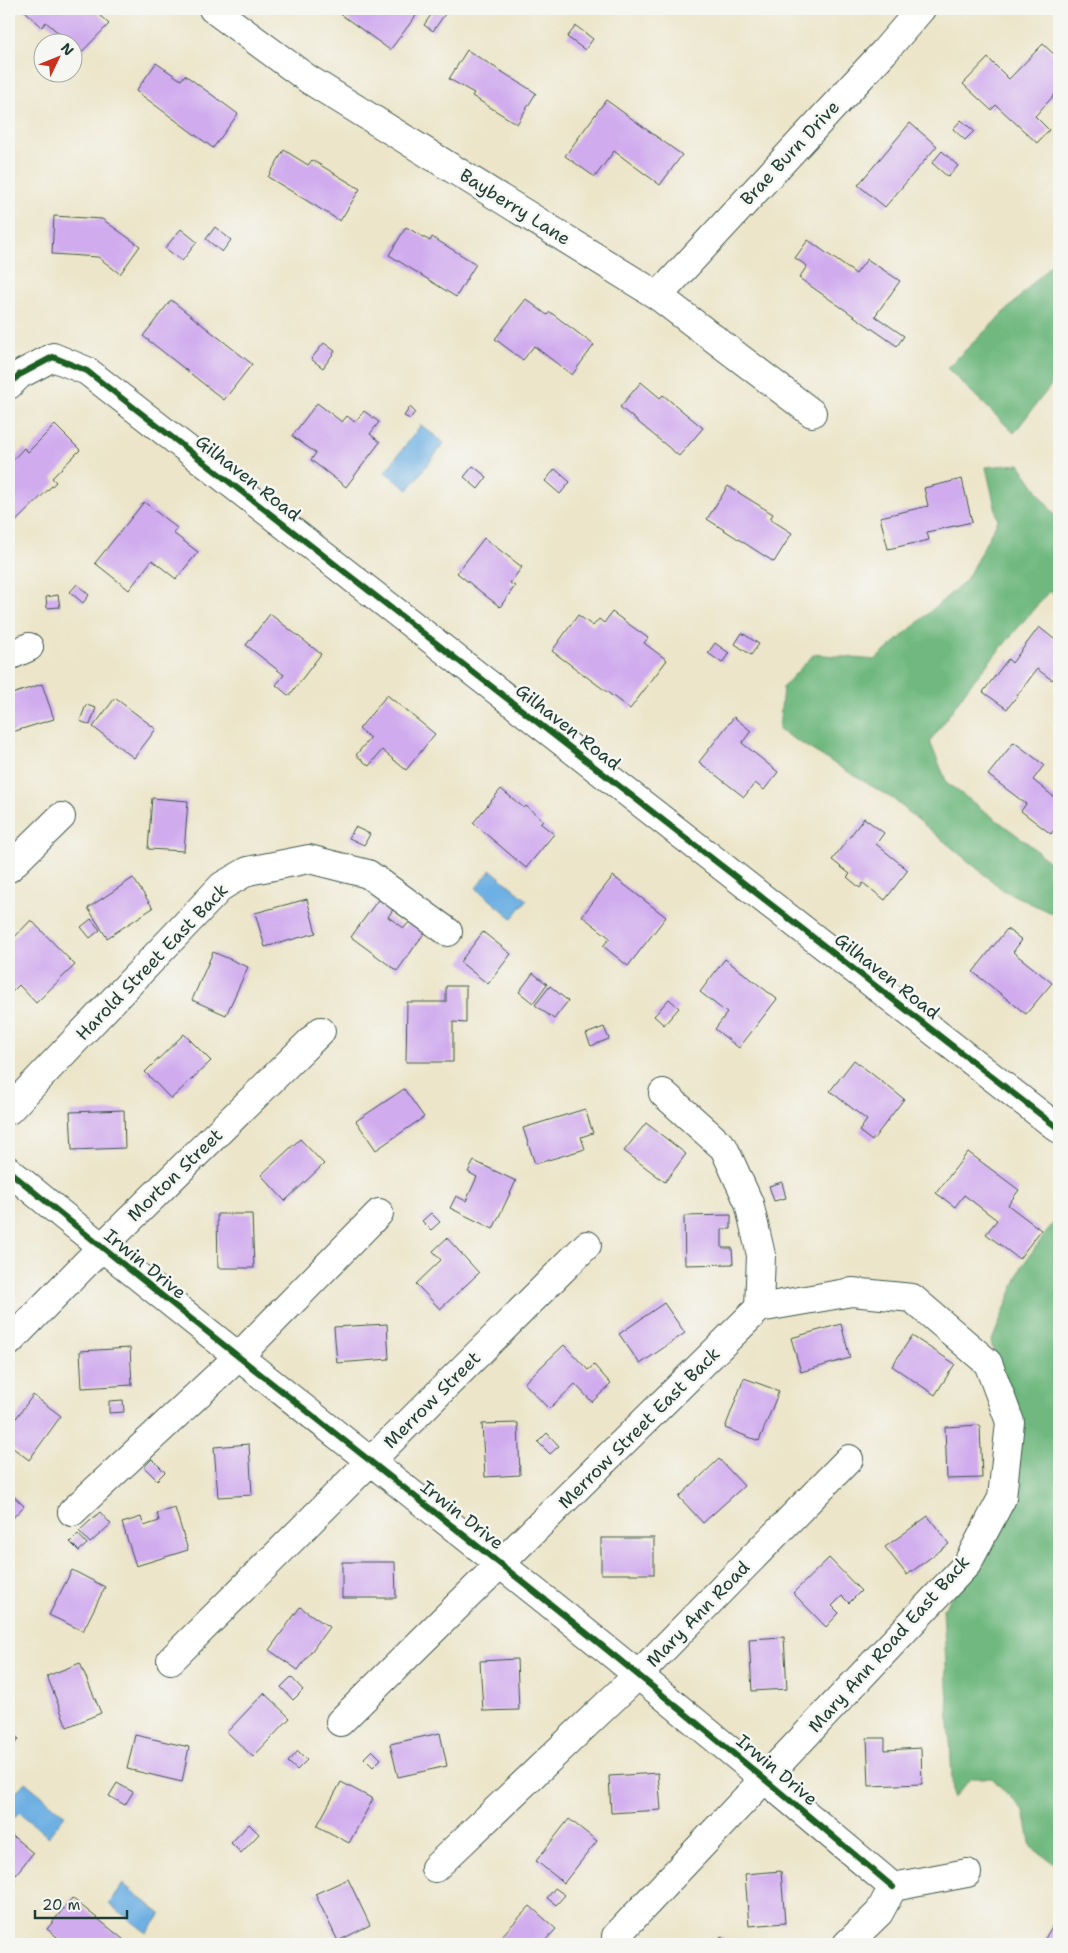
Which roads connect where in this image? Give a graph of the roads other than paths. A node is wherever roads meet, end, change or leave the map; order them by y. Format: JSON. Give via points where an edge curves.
{"nodes":[{"id":1,"x":213,"y":9,"type":"edge"},
{"id":2,"x":921,"y":9,"type":"edge"},
{"id":3,"x":658,"y":296,"type":"junction"},
{"id":4,"x":9,"y":385,"type":"edge"},
{"id":5,"x":812,"y":413,"type":"dead end"},
{"id":6,"x":61,"y":817,"type":"dead end"},
{"id":7,"x":9,"y":868,"type":"edge"},
{"id":8,"x":448,"y":932,"type":"dead end"},
{"id":9,"x":321,"y":1032,"type":"dead end"},
{"id":10,"x":663,"y":1093,"type":"dead end"},
{"id":11,"x":9,"y":1110,"type":"edge"},
{"id":12,"x":1059,"y":1129,"type":"edge"},
{"id":13,"x":9,"y":1170,"type":"edge"},
{"id":14,"x":379,"y":1213,"type":"dead end"},
{"id":15,"x":587,"y":1245,"type":"dead end"},
{"id":16,"x":101,"y":1248,"type":"junction"},
{"id":17,"x":759,"y":1308,"type":"junction"},
{"id":18,"x":9,"y":1342,"type":"edge"},
{"id":19,"x":237,"y":1358,"type":"junction"},
{"id":20,"x":849,"y":1459,"type":"dead end"},
{"id":21,"x":370,"y":1462,"type":"junction"},
{"id":22,"x":72,"y":1512,"type":"dead end"},
{"id":23,"x":501,"y":1564,"type":"junction"},
{"id":24,"x":171,"y":1660,"type":"dead end"},
{"id":25,"x":638,"y":1675,"type":"junction"},
{"id":26,"x":340,"y":1722,"type":"dead end"},
{"id":27,"x":765,"y":1779,"type":"junction"},
{"id":28,"x":435,"y":1868,"type":"dead end"},
{"id":29,"x":967,"y":1872,"type":"dead end"},
{"id":30,"x":893,"y":1887,"type":"junction"},
{"id":31,"x":616,"y":1936,"type":"dead end"},
{"id":32,"x":847,"y":1944,"type":"edge"}],
"edges":[{"from":1,"to":3,"type":"street","name":"Bayberry Lane","via":[[308,79]]},
{"from":2,"to":3,"type":"street","name":"Brae Burn Drive"},
{"from":3,"to":5,"type":"street","name":"Bayberry Lane"},
{"from":4,"to":12,"type":"street","name":"Gilhaven Road","via":[[19,375],[52,357],[87,371]]},
{"from":6,"to":7,"type":"street"},
{"from":8,"to":11,"type":"street","name":"Harold Street East Back","via":[[368,874],[310,859],[248,871],[222,886]]},
{"from":9,"to":16,"type":"street","name":"Morton Street"},
{"from":10,"to":17,"type":"street","via":[[724,1148],[745,1195],[761,1255]]},
{"from":13,"to":16,"type":"street","name":"Irwin Drive"},
{"from":14,"to":19,"type":"street"},
{"from":15,"to":21,"type":"street","name":"Merrow Street"},
{"from":16,"to":18,"type":"street","name":"Morton Street"},
{"from":16,"to":19,"type":"street","name":"Irwin Drive"},
{"from":17,"to":23,"type":"street","name":"Merrow Street East Back"},
{"from":17,"to":27,"type":"street","name":"Mary Ann Road East Back","via":[[852,1292],[912,1298],[988,1363],[1010,1422],[1002,1498],[967,1564]]},
{"from":19,"to":21,"type":"street","name":"Irwin Drive"},
{"from":19,"to":22,"type":"street"},
{"from":20,"to":25,"type":"street","name":"Mary Ann Road"},
{"from":21,"to":23,"type":"street","name":"Irwin Drive"},
{"from":21,"to":24,"type":"street","name":"Merrow Street"},
{"from":23,"to":25,"type":"street","name":"Irwin Drive"},
{"from":23,"to":26,"type":"street","name":"Merrow Street East Back"},
{"from":25,"to":27,"type":"street","name":"Irwin Drive"},
{"from":25,"to":28,"type":"street","name":"Mary Ann Road"},
{"from":27,"to":30,"type":"street","name":"Irwin Drive"},
{"from":27,"to":31,"type":"street","name":"Mary Ann Road East Back"},
{"from":29,"to":30,"type":"street"},
{"from":30,"to":32,"type":"street","via":[[879,1913]]}]}
